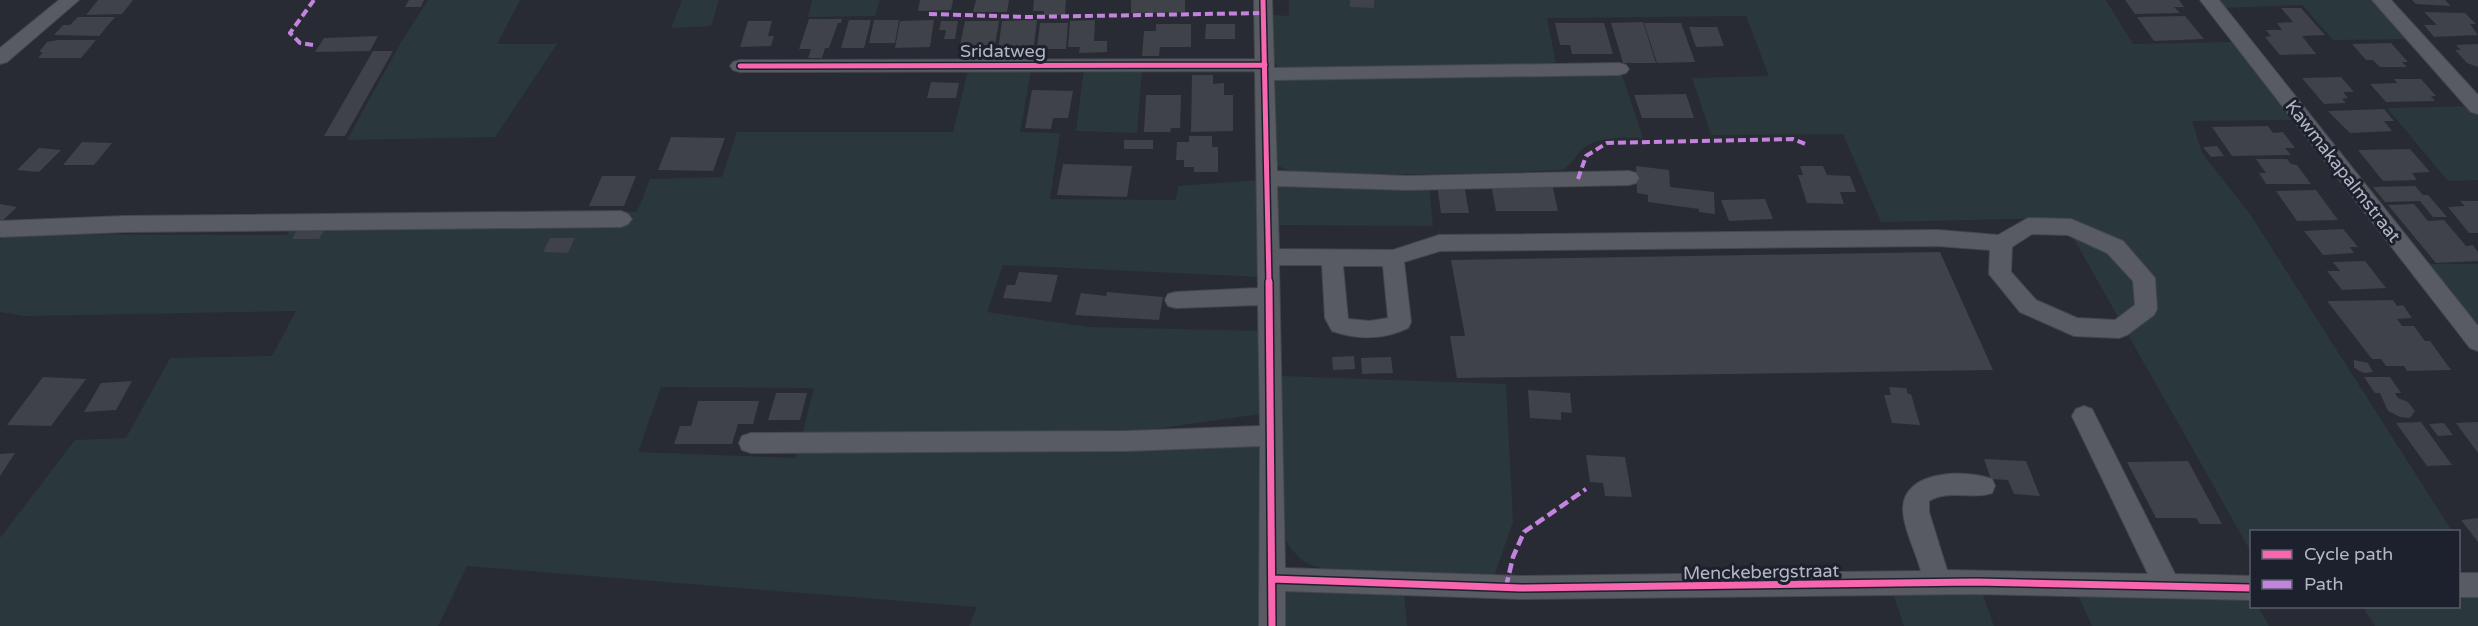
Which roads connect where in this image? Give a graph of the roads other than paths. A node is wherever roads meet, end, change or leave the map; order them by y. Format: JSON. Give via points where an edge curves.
{"nodes":[{"id":1,"x":70,"y":0,"type":"edge"},
{"id":2,"x":1263,"y":0,"type":"edge"},
{"id":3,"x":2209,"y":0,"type":"edge"},
{"id":4,"x":2381,"y":0,"type":"edge"},
{"id":5,"x":0,"y":58,"type":"edge"},
{"id":6,"x":740,"y":66,"type":"dead end"},
{"id":7,"x":1619,"y":69,"type":"dead end"},
{"id":8,"x":1266,"y":70,"type":"junction"},
{"id":9,"x":2478,"y":106,"type":"edge"},
{"id":10,"x":1267,"y":178,"type":"junction"},
{"id":11,"x":1629,"y":178,"type":"dead end"},
{"id":12,"x":621,"y":219,"type":"dead end"},
{"id":13,"x":0,"y":229,"type":"edge"},
{"id":14,"x":2001,"y":243,"type":"junction"},
{"id":15,"x":1268,"y":257,"type":"junction"},
{"id":16,"x":1332,"y":258,"type":"junction"},
{"id":17,"x":1393,"y":258,"type":"junction"},
{"id":18,"x":1269,"y":296,"type":"junction"},
{"id":19,"x":1176,"y":300,"type":"dead end"},
{"id":20,"x":2478,"y":342,"type":"edge"},
{"id":21,"x":2084,"y":416,"type":"dead end"},
{"id":22,"x":1272,"y":436,"type":"junction"},
{"id":23,"x":751,"y":443,"type":"dead end"},
{"id":24,"x":1983,"y":486,"type":"dead end"},
{"id":25,"x":1272,"y":579,"type":"junction"},
{"id":26,"x":1938,"y":582,"type":"junction"},
{"id":27,"x":2460,"y":585,"type":"edge"},
{"id":28,"x":2478,"y":585,"type":"edge"},
{"id":29,"x":2167,"y":586,"type":"junction"},
{"id":30,"x":2250,"y":588,"type":"edge"},
{"id":31,"x":1272,"y":626,"type":"edge"}],
"edges":[{"from":1,"to":5,"type":"street"},
{"from":2,"to":8,"type":"street"},
{"from":3,"to":20,"type":"street","name":"Kawmakapalmstraat"},
{"from":4,"to":9,"type":"street"},
{"from":6,"to":8,"type":"street","name":"Sridatweg"},
{"from":7,"to":8,"type":"street","name":"Sridatweg"},
{"from":8,"to":10,"type":"street"},
{"from":10,"to":11,"type":"street","via":[[1407,183]]},
{"from":10,"to":15,"type":"street"},
{"from":12,"to":13,"type":"street"},
{"from":14,"to":14,"type":"street","via":[[2028,226],[2071,227],[2115,247],[2144,278],[2146,309],[2120,329],[2074,327],[2028,306],[2000,274]]},
{"from":14,"to":17,"type":"street","via":[[1938,238],[1438,243]]},
{"from":15,"to":16,"type":"street"},
{"from":15,"to":18,"type":"street"},
{"from":16,"to":17,"type":"street"},
{"from":16,"to":17,"type":"street","via":[[1336,318],[1340,325],[1352,330],[1400,322]]},
{"from":18,"to":19,"type":"street"},
{"from":18,"to":22,"type":"street"},
{"from":21,"to":29,"type":"street"},
{"from":22,"to":23,"type":"street","via":[[1127,441]]},
{"from":22,"to":25,"type":"street"},
{"from":24,"to":26,"type":"street","via":[[1933,488],[1921,493],[1917,500],[1916,512]]},
{"from":25,"to":26,"type":"street","name":"Menckebergstraat","via":[[1362,585],[1684,589]]},
{"from":25,"to":31,"type":"street"},
{"from":26,"to":29,"type":"street","name":"Menckebergstraat"},
{"from":27,"to":28,"type":"street"},
{"from":29,"to":30,"type":"street","name":"Menckebergstraat"}]}
